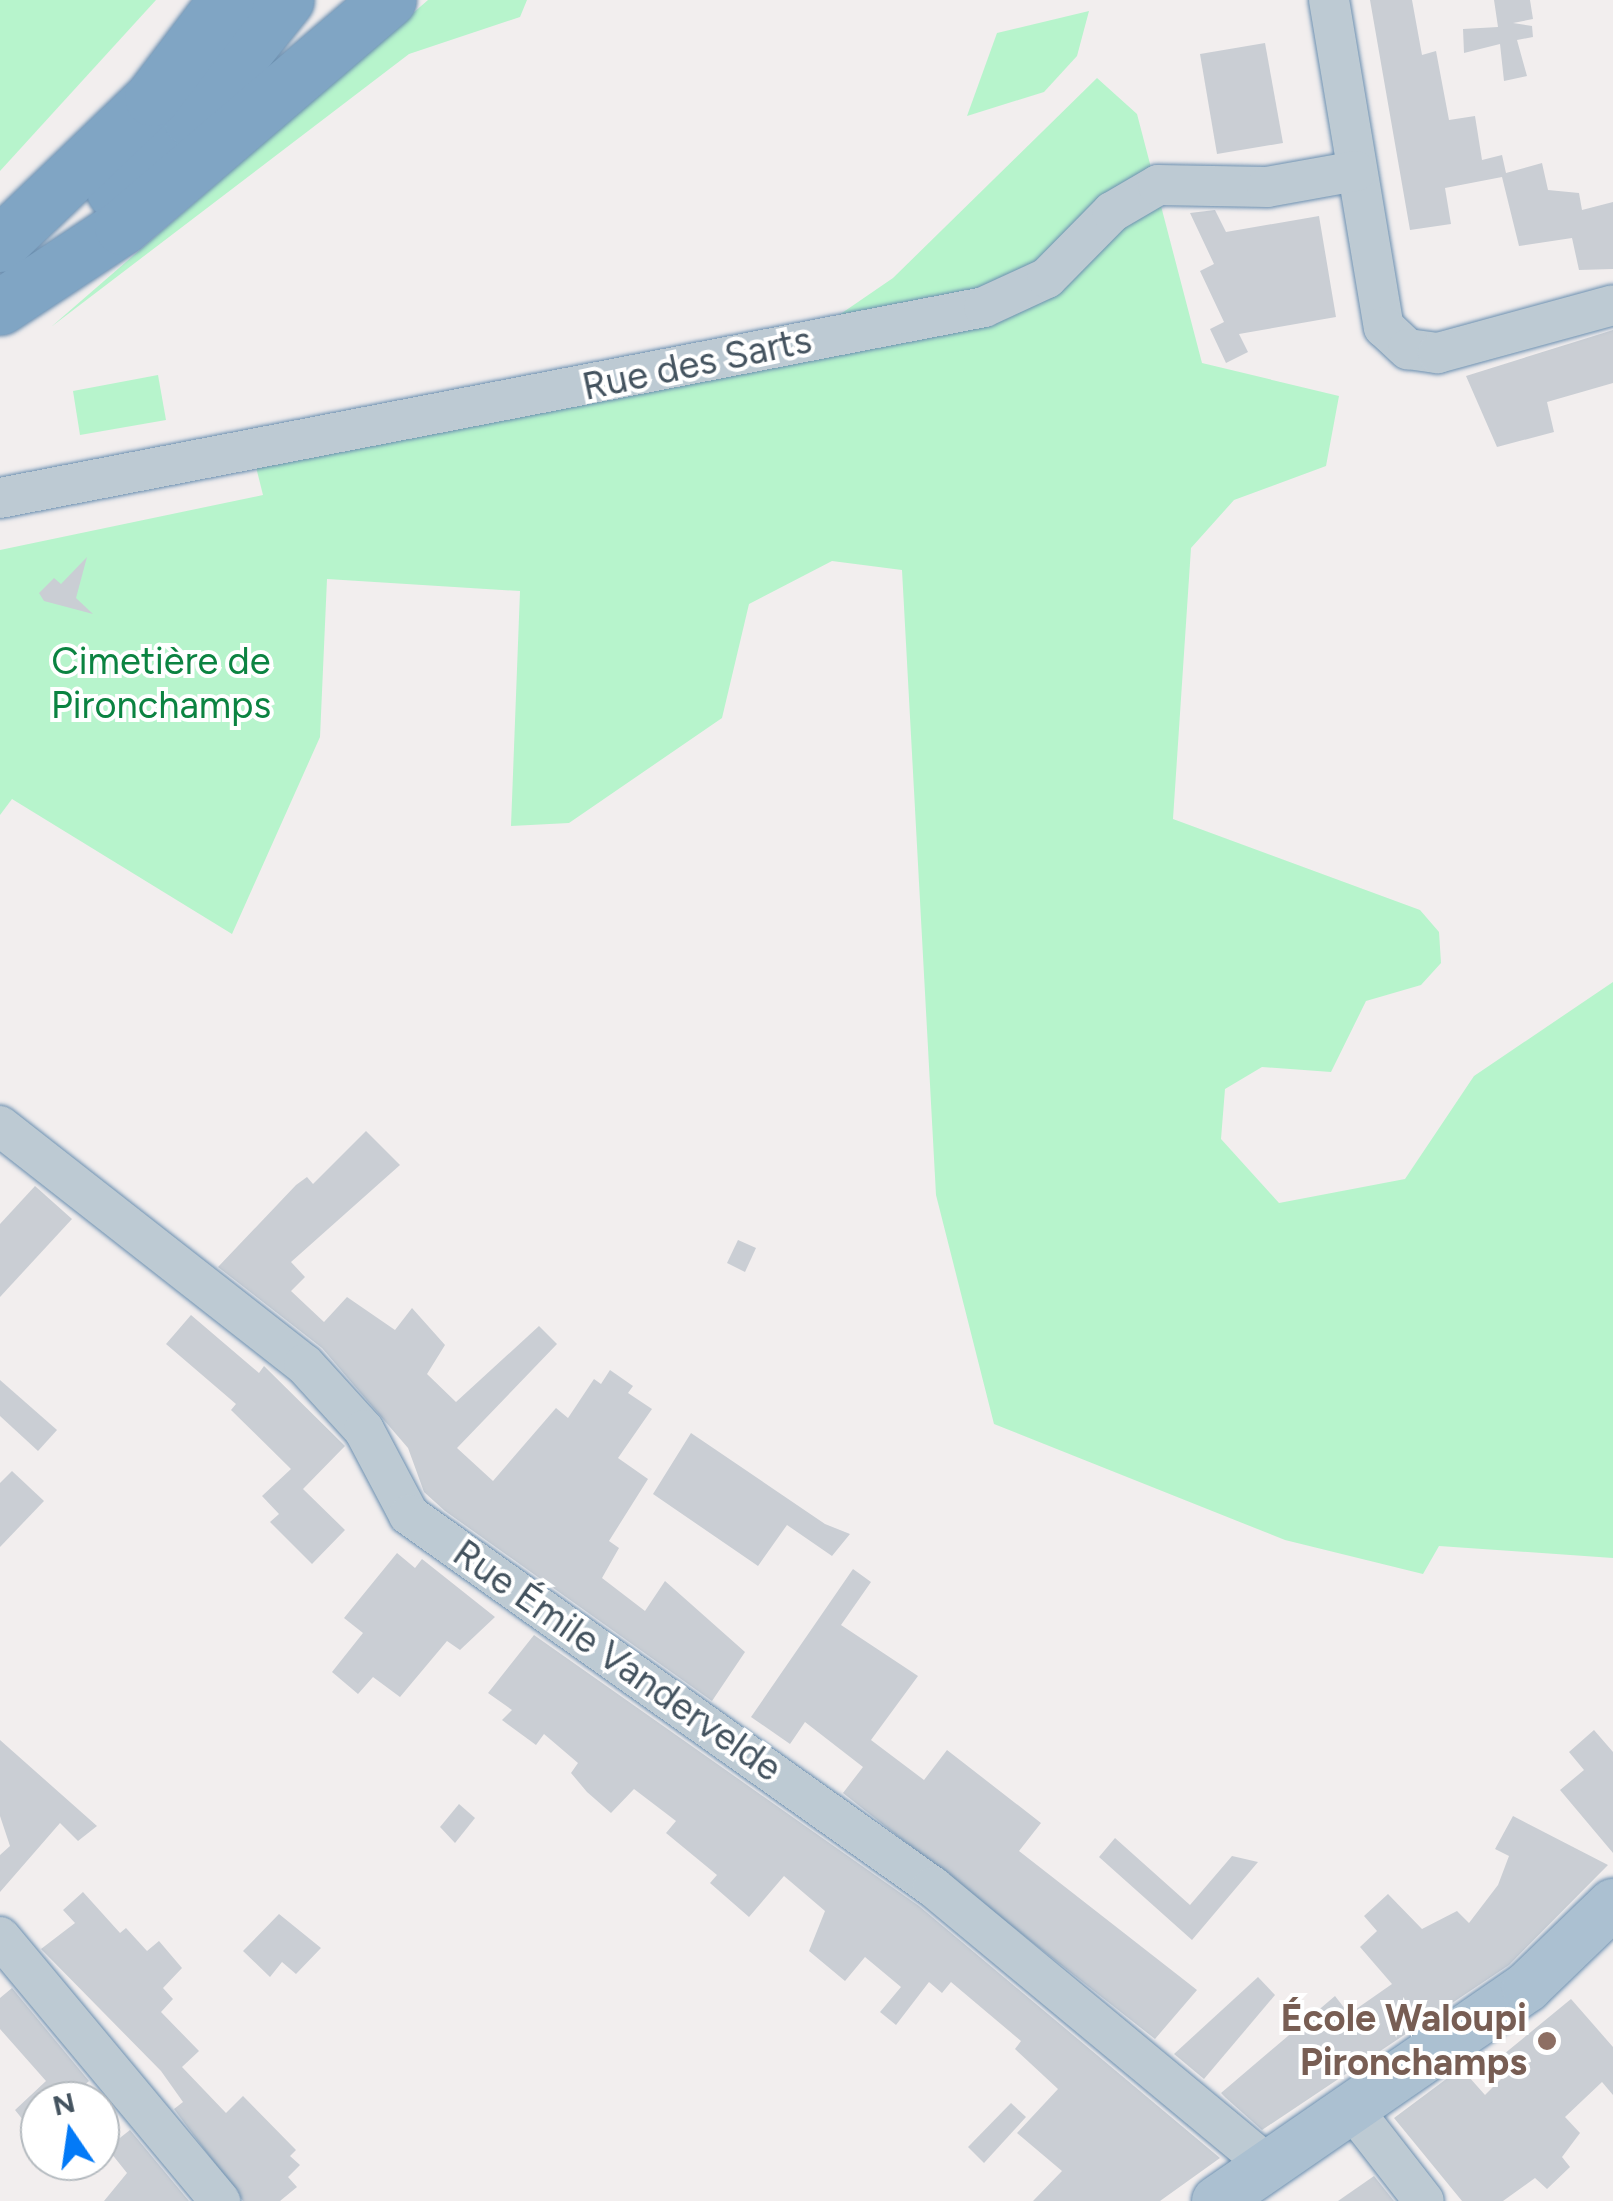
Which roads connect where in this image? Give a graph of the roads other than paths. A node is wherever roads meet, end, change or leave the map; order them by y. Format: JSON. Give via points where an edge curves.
{"nodes":[{"id":1,"x":226,"y":0,"type":"edge"},
{"id":2,"x":286,"y":0,"type":"edge"},
{"id":3,"x":388,"y":0,"type":"edge"},
{"id":4,"x":1328,"y":0,"type":"edge"},
{"id":5,"x":1356,"y":171,"type":"junction"},
{"id":6,"x":0,"y":244,"type":"edge"},
{"id":7,"x":0,"y":304,"type":"edge"},
{"id":8,"x":1613,"y":304,"type":"edge"},
{"id":9,"x":0,"y":498,"type":"edge"},
{"id":10,"x":0,"y":1126,"type":"edge"},
{"id":11,"x":1613,"y":1904,"type":"edge"},
{"id":12,"x":0,"y":1937,"type":"edge"},
{"id":13,"x":1350,"y":2106,"type":"junction"},
{"id":14,"x":1269,"y":2166,"type":"junction"},
{"id":15,"x":220,"y":2201,"type":"edge"},
{"id":16,"x":1218,"y":2201,"type":"edge"},
{"id":17,"x":1424,"y":2201,"type":"edge"}],
"edges":[{"from":1,"to":6,"type":"highway","via":[[152,98]]},
{"from":2,"to":7,"type":"highway","via":[[191,119]]},
{"from":3,"to":7,"type":"highway","via":[[122,228]]},
{"from":4,"to":5,"type":"street"},
{"from":5,"to":8,"type":"street","via":[[1384,327],[1408,350],[1438,353]]},
{"from":5,"to":9,"type":"street","name":"Rue des Sarts","via":[[1266,187],[1158,185],[1112,212],[1047,278],[984,307]]},
{"from":10,"to":14,"type":"street","name":"Rue Émile Vandervelde","via":[[304,1364],[364,1430],[409,1514],[933,1887]]},
{"from":11,"to":13,"type":"main road","via":[[1527,1987]]},
{"from":12,"to":15,"type":"street"},
{"from":13,"to":14,"type":"main road"},
{"from":13,"to":17,"type":"street"},
{"from":14,"to":16,"type":"main road"}]}
